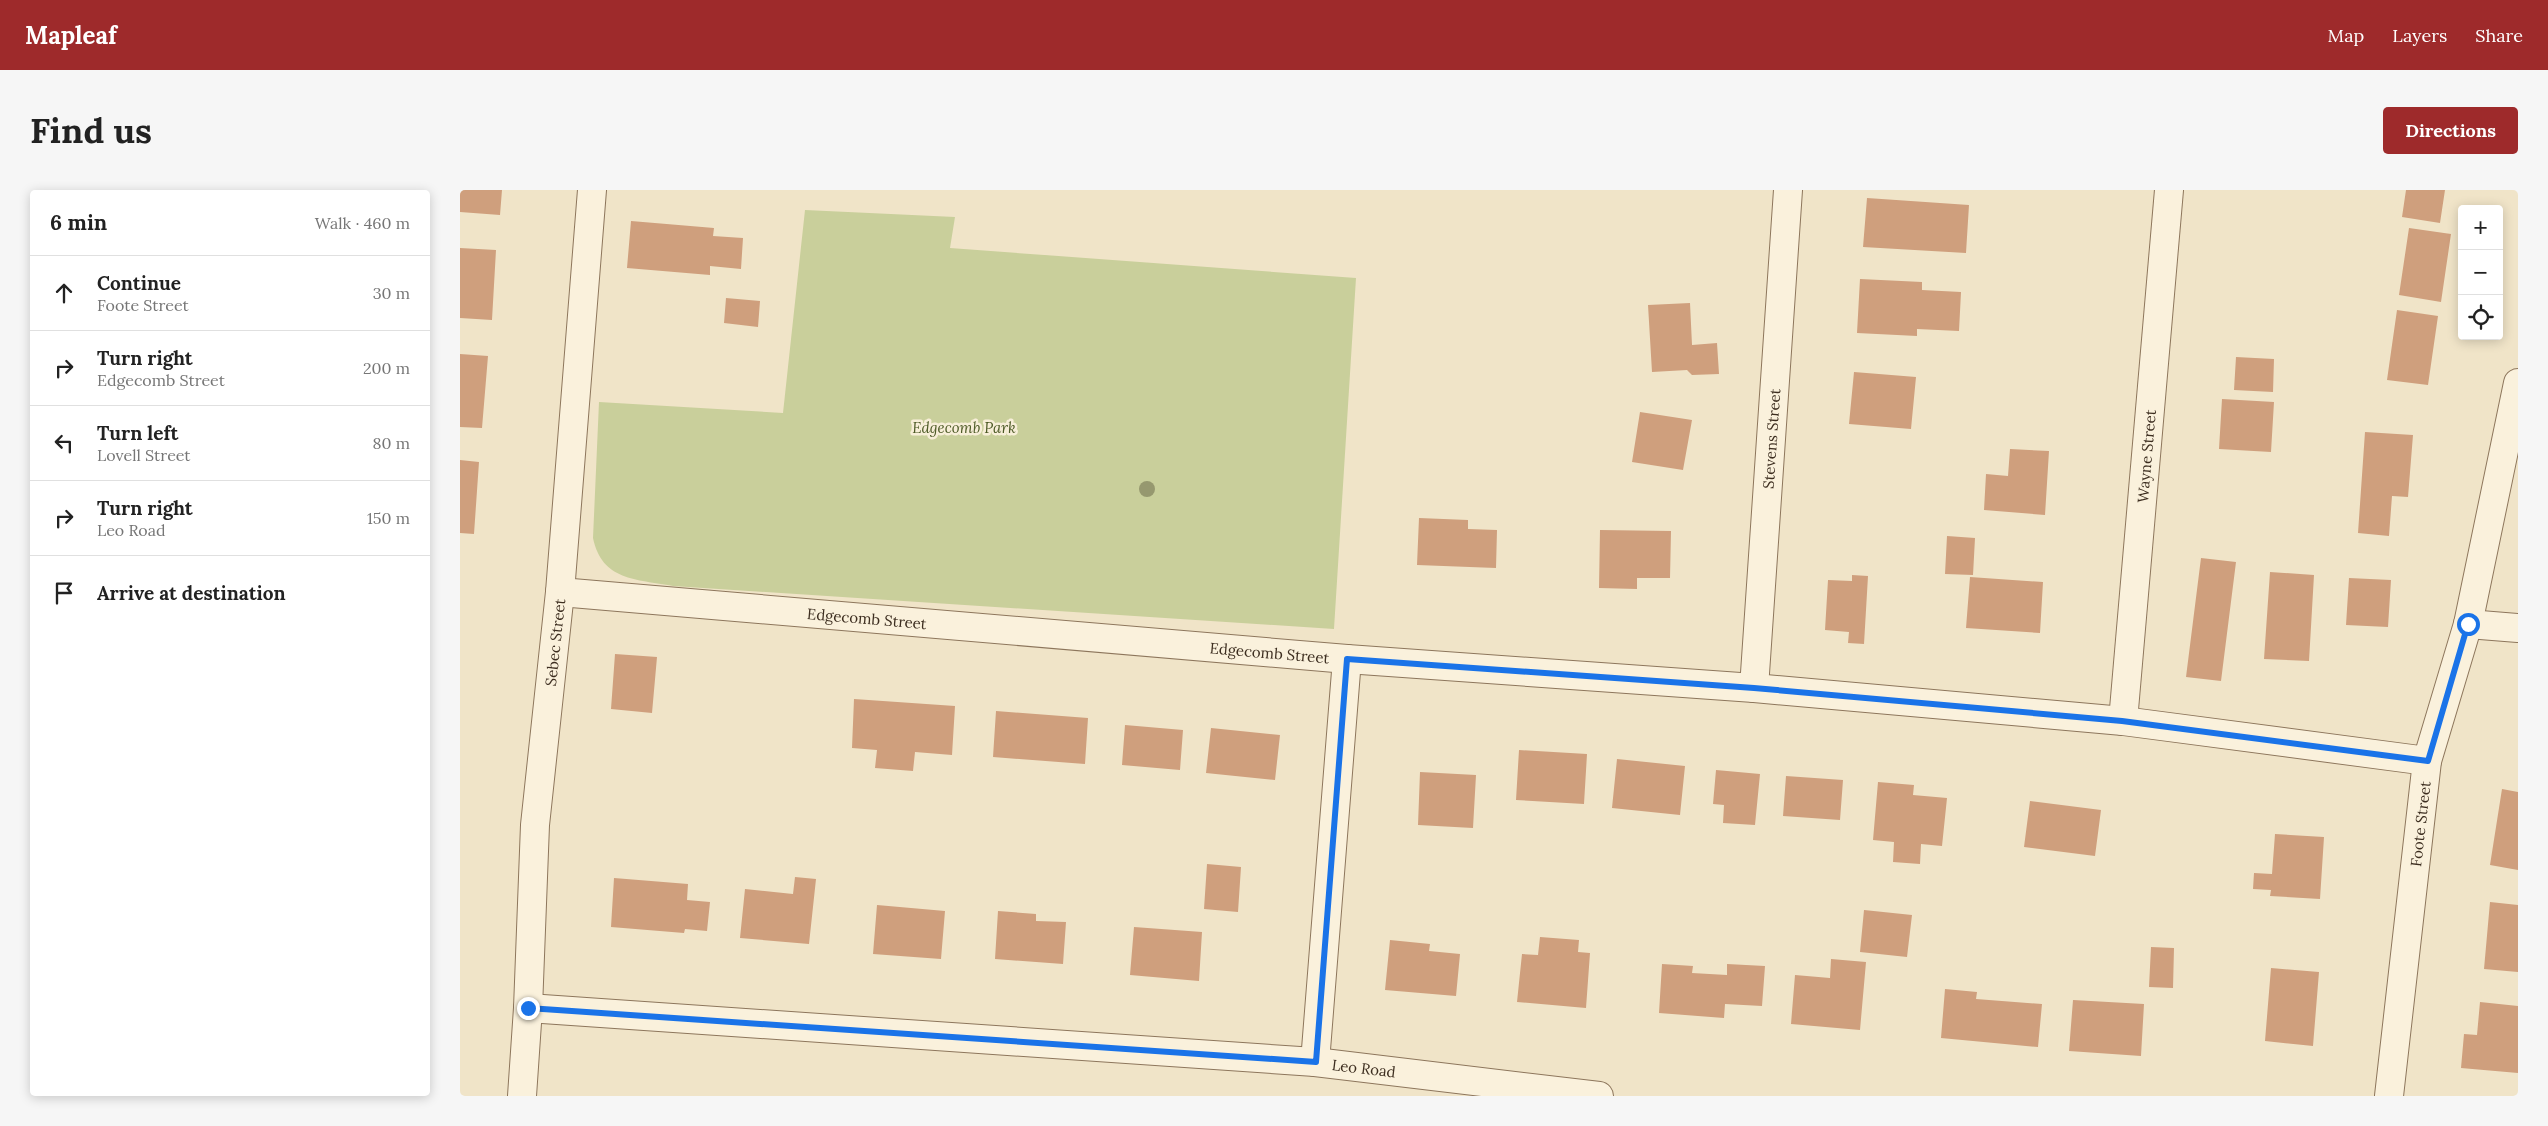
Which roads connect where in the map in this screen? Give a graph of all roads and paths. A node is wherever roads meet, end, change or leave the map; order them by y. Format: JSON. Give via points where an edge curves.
{"nodes":[{"id":1,"x":592,"y":190,"type":"edge"},
{"id":2,"x":1788,"y":190,"type":"edge"},
{"id":3,"x":2169,"y":190,"type":"edge"},
{"id":4,"x":2518,"y":383,"type":"edge"},
{"id":5,"x":560,"y":592,"type":"junction"},
{"id":6,"x":2468,"y":624,"type":"junction"},
{"id":7,"x":2518,"y":628,"type":"edge"},
{"id":8,"x":1347,"y":659,"type":"junction"},
{"id":9,"x":1754,"y":688,"type":"junction"},
{"id":10,"x":2122,"y":721,"type":"junction"},
{"id":11,"x":2428,"y":761,"type":"junction"},
{"id":12,"x":528,"y":1008,"type":"junction"},
{"id":13,"x":1316,"y":1062,"type":"junction"},
{"id":14,"x":1541,"y":1093,"type":"edge"},
{"id":15,"x":522,"y":1096,"type":"edge"},
{"id":16,"x":1599,"y":1096,"type":"edge"},
{"id":17,"x":2389,"y":1096,"type":"edge"}],
"edges":[{"from":1,"to":5,"type":"street","name":"Sebec Street"},
{"from":2,"to":9,"type":"street","name":"Stevens Street"},
{"from":3,"to":10,"type":"street","name":"Wayne Street"},
{"from":4,"to":6,"type":"street","name":"Foote Street"},
{"from":5,"to":8,"type":"street","name":"Edgecomb Street"},
{"from":5,"to":12,"type":"street","name":"Sebec Street","via":[[535,825]]},
{"from":6,"to":7,"type":"street"},
{"from":6,"to":11,"type":"street","name":"Foote Street"},
{"from":8,"to":9,"type":"street","name":"Edgecomb Street"},
{"from":8,"to":13,"type":"street"},
{"from":9,"to":10,"type":"street","name":"Edgecomb Street"},
{"from":10,"to":11,"type":"street","name":"Edgecomb Street"},
{"from":11,"to":17,"type":"street","name":"Foote Street"},
{"from":12,"to":13,"type":"street","name":"Leo Road"},
{"from":12,"to":15,"type":"street","name":"Sebec Street"},
{"from":13,"to":14,"type":"street","name":"Leo Road"},
{"from":14,"to":16,"type":"street","name":"Leo Road"}]}
